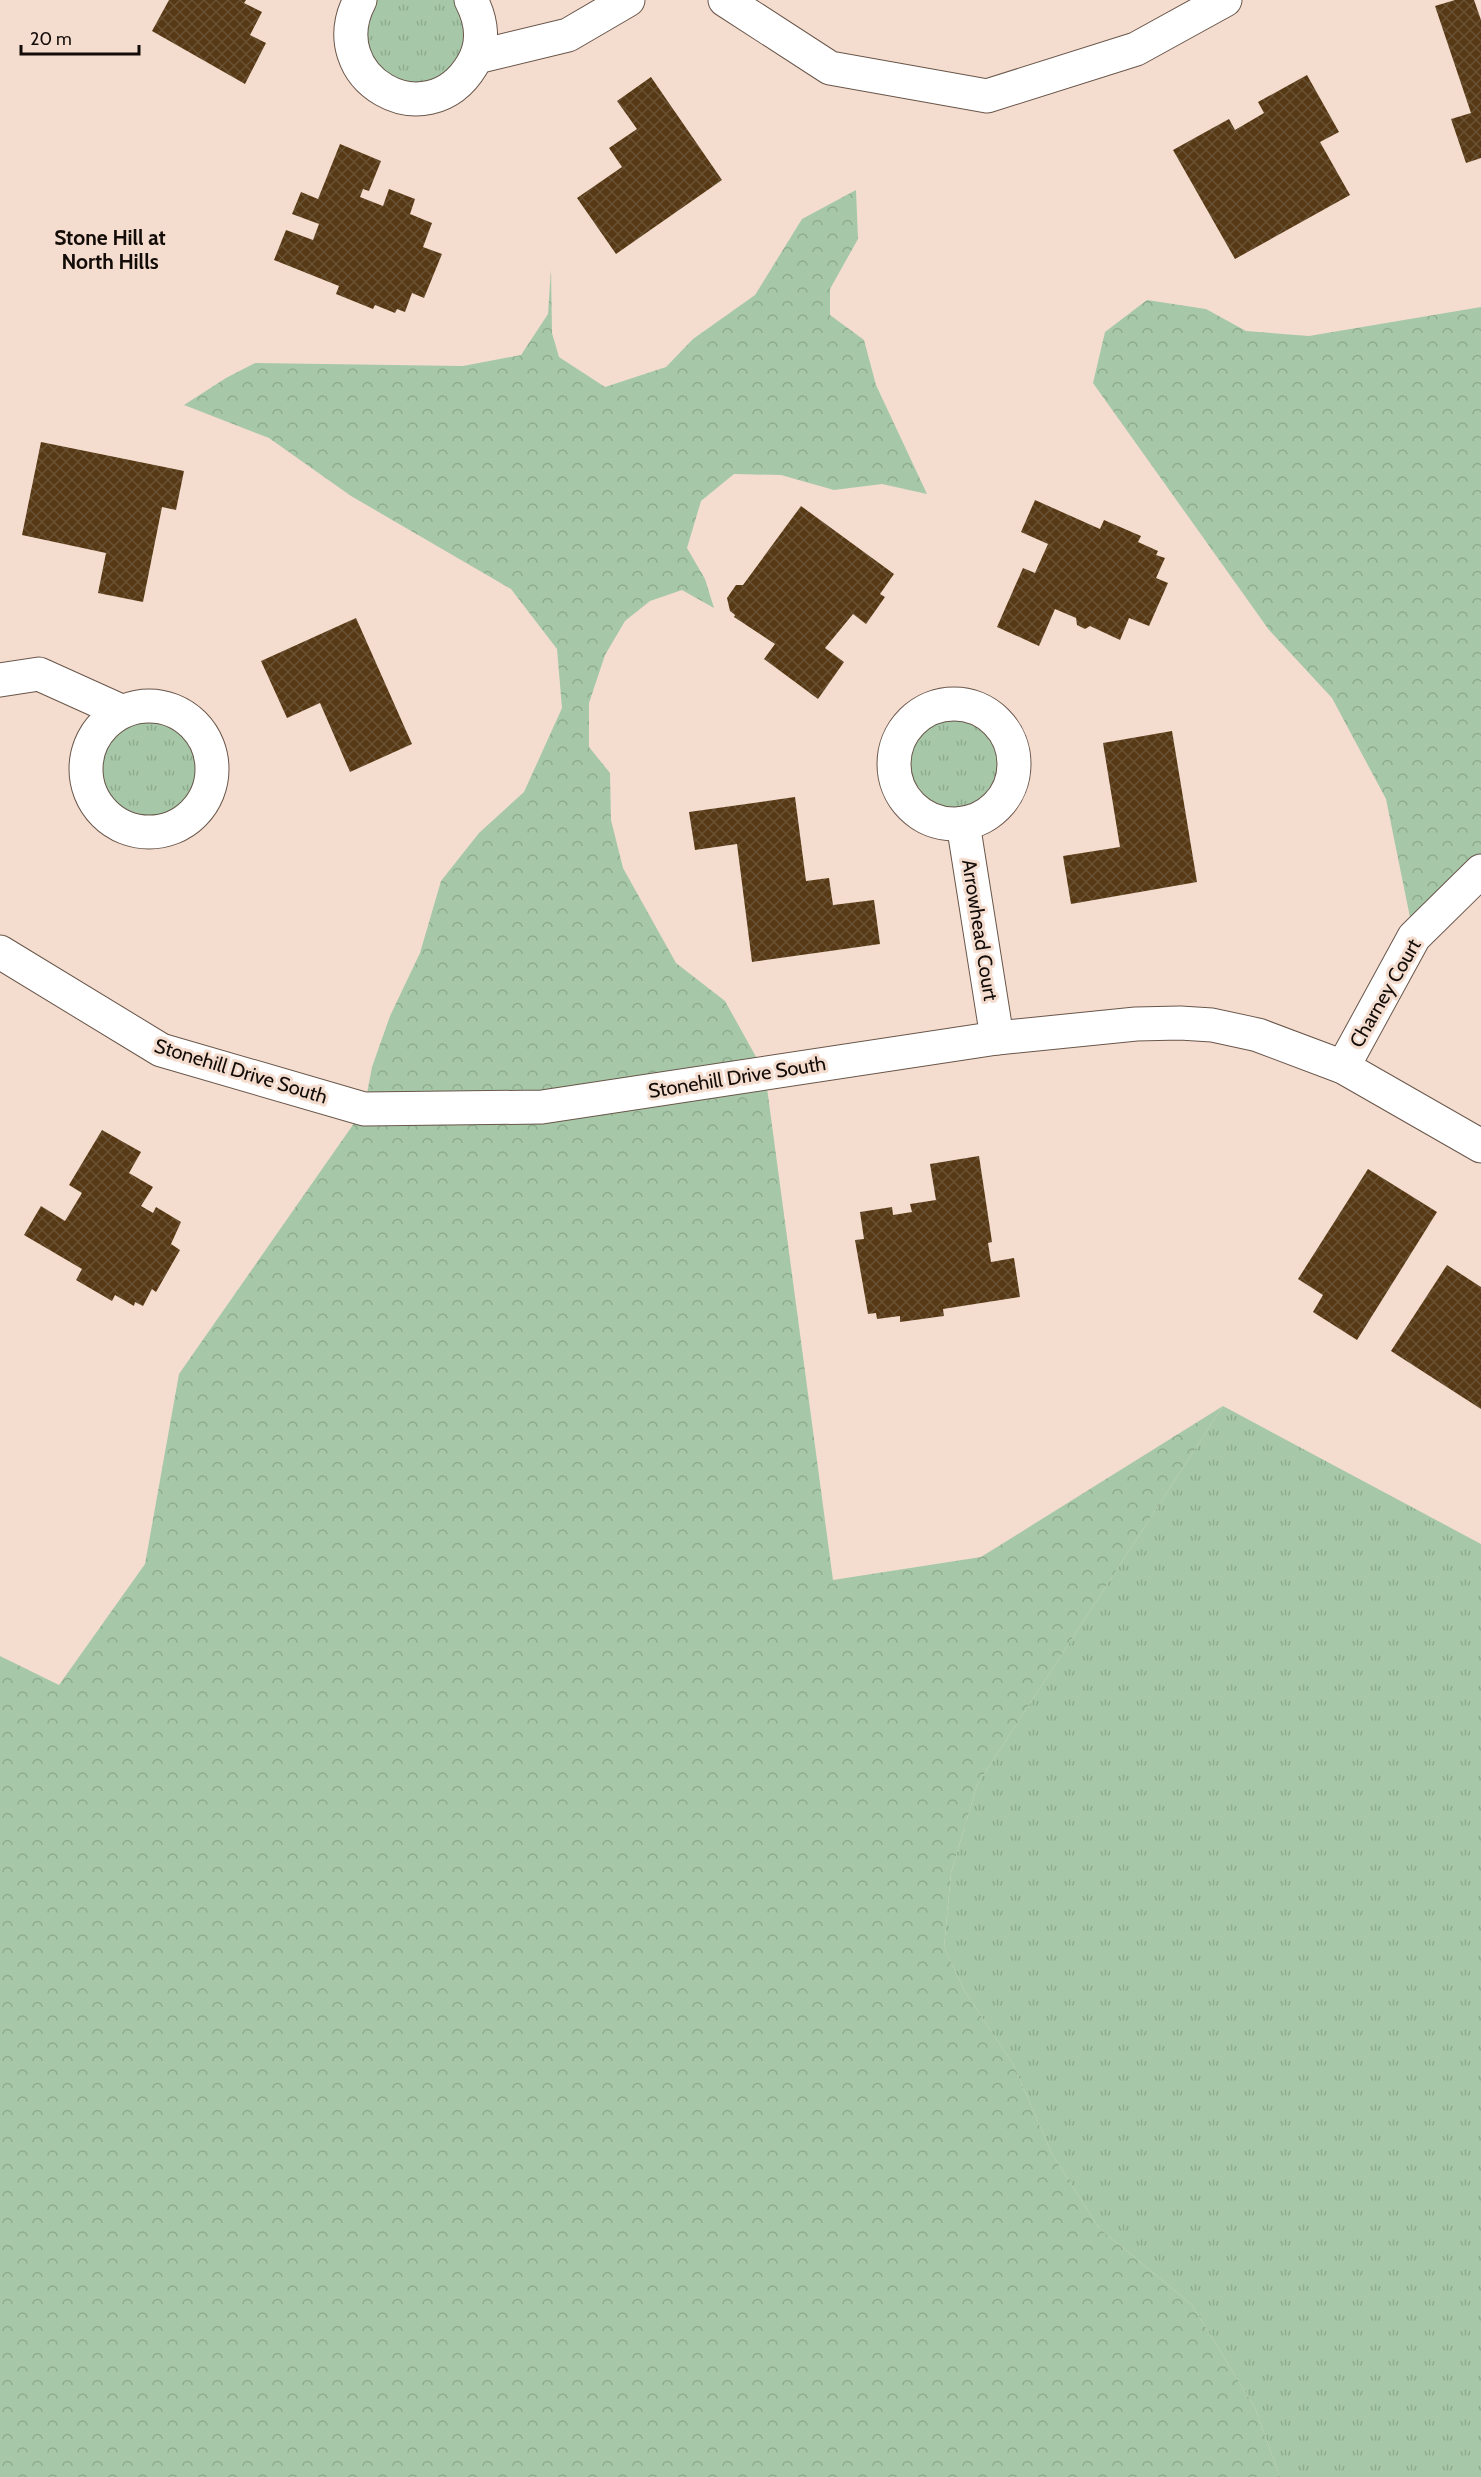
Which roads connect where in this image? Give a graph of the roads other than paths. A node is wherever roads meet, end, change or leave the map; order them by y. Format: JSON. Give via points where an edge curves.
{"nodes":[{"id":1,"x":360,"y":0,"type":"edge"},
{"id":2,"x":471,"y":0,"type":"edge"},
{"id":3,"x":628,"y":0,"type":"edge"},
{"id":4,"x":725,"y":0,"type":"edge"},
{"id":5,"x":1225,"y":0,"type":"edge"},
{"id":6,"x":477,"y":57,"type":"junction"},
{"id":7,"x":0,"y":680,"type":"edge"},
{"id":8,"x":121,"y":711,"type":"dead end"},
{"id":9,"x":963,"y":823,"type":"dead end"},
{"id":10,"x":1481,"y":871,"type":"edge"},
{"id":11,"x":0,"y":952,"type":"edge"},
{"id":12,"x":997,"y":1038,"type":"junction"},
{"id":13,"x":1343,"y":1067,"type":"junction"},
{"id":14,"x":1481,"y":1146,"type":"edge"}],
"edges":[{"from":1,"to":6,"type":"street","via":[[352,21],[351,43],[357,64],[370,81],[387,93],[408,99],[429,98],[450,90],[466,76]]},
{"from":2,"to":6,"type":"street","via":[[479,15]]},
{"from":3,"to":6,"type":"street","via":[[568,35]]},
{"from":4,"to":5,"type":"street","via":[[830,68],[987,96],[1136,49]]},
{"from":7,"to":8,"type":"street","via":[[39,674]]},
{"from":9,"to":12,"type":"street","name":"Arrowhead Court"},
{"from":10,"to":13,"type":"street","name":"Charney Court","via":[[1413,937]]},
{"from":11,"to":12,"type":"street","name":"Stonehill Drive South","via":[[161,1050],[364,1109],[542,1107]]},
{"from":12,"to":13,"type":"street","name":"Stonehill Drive South","via":[[1136,1024],[1212,1026],[1258,1035]]},
{"from":13,"to":14,"type":"street","name":"Stonehill Drive South"}]}
